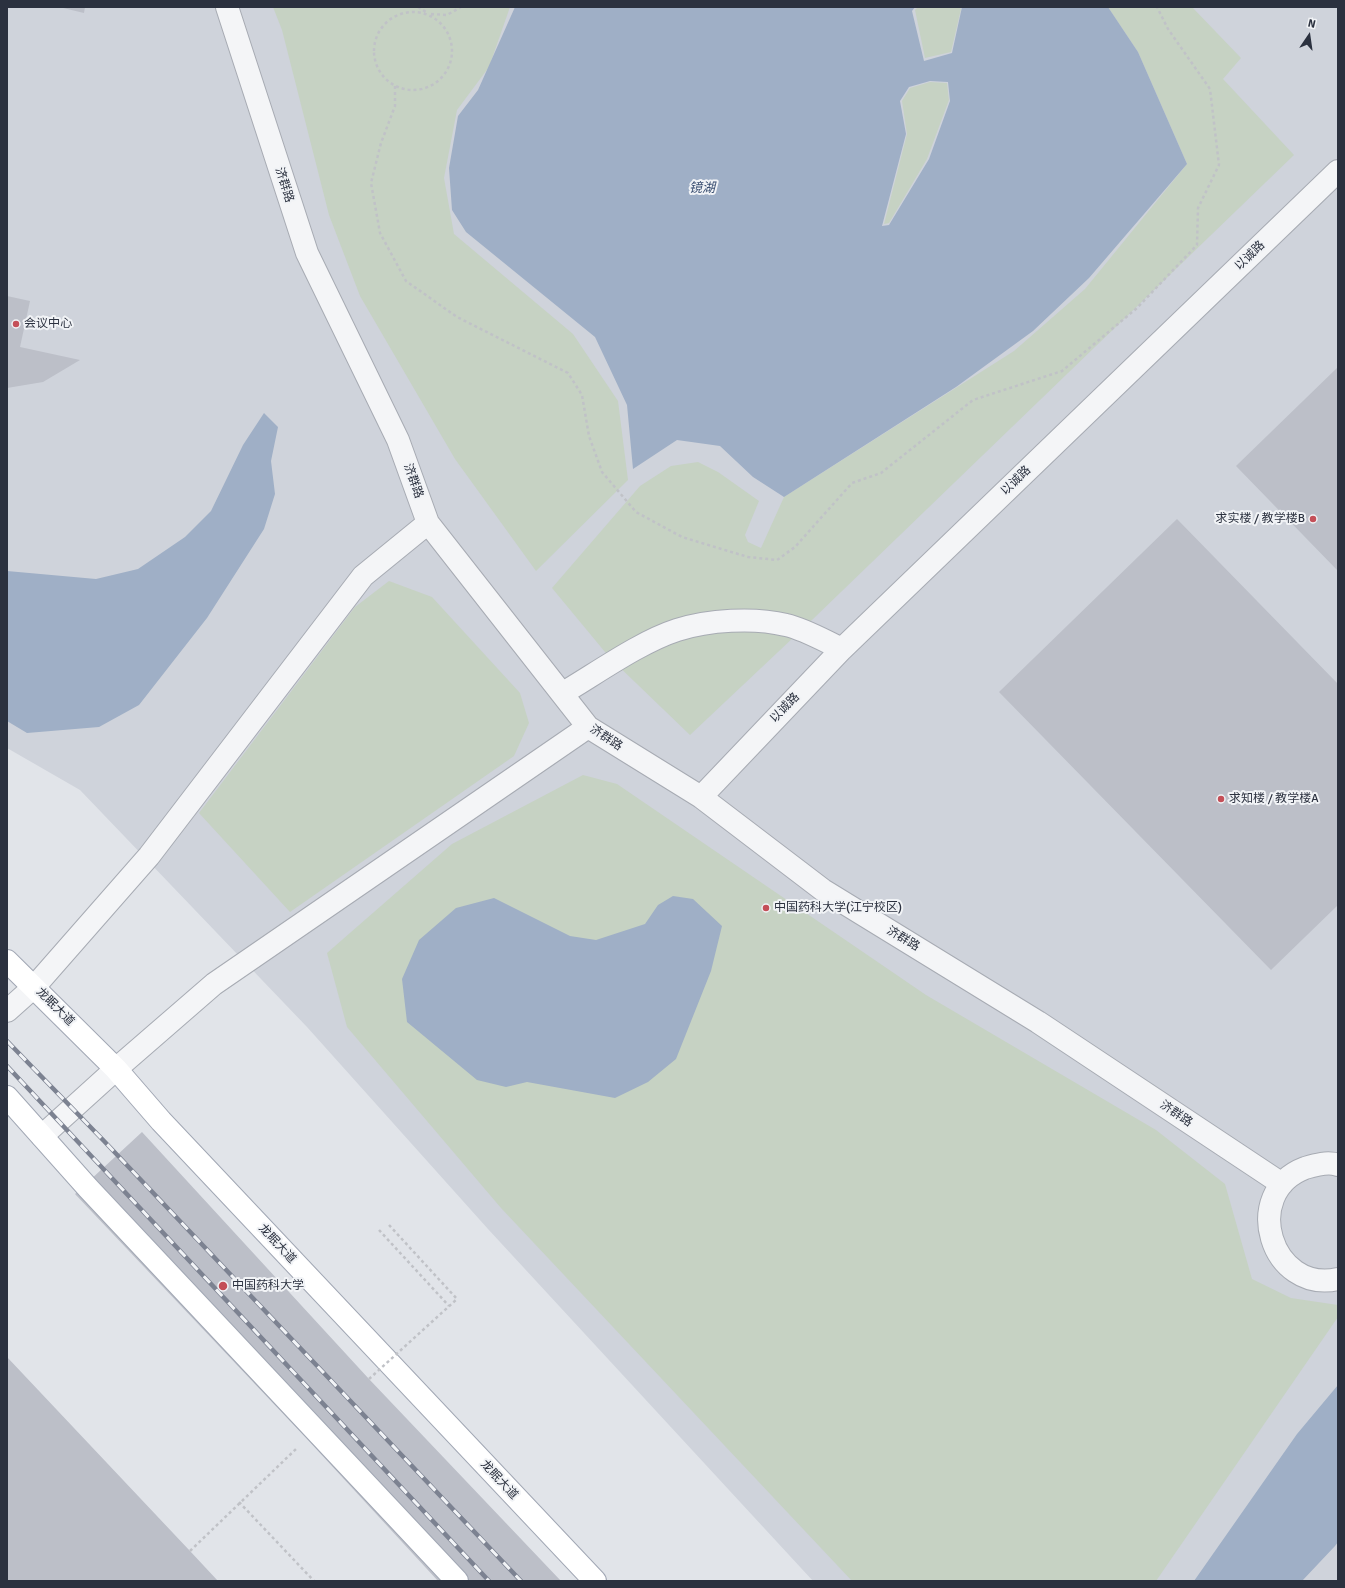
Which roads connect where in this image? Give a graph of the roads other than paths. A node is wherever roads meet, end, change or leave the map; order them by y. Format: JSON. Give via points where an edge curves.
{"nodes":[{"id":1,"x":227,"y":7,"type":"edge"},
{"id":2,"x":1338,"y":171,"type":"edge"},
{"id":3,"x":428,"y":523,"type":"junction"},
{"id":4,"x":842,"y":649,"type":"junction"},
{"id":5,"x":563,"y":693,"type":"junction"},
{"id":6,"x":588,"y":727,"type":"junction"},
{"id":7,"x":701,"y":797,"type":"junction"},
{"id":8,"x":7,"y":961,"type":"edge"},
{"id":9,"x":35,"y":986,"type":"junction"},
{"id":10,"x":7,"y":1011,"type":"edge"},
{"id":11,"x":116,"y":1069,"type":"junction"},
{"id":12,"x":7,"y":1096,"type":"edge"},
{"id":13,"x":42,"y":1136,"type":"junction"},
{"id":14,"x":1338,"y":1165,"type":"edge"},
{"id":15,"x":1282,"y":1184,"type":"junction"},
{"id":16,"x":1338,"y":1279,"type":"edge"},
{"id":17,"x":457,"y":1581,"type":"edge"},
{"id":18,"x":595,"y":1581,"type":"edge"}],
"edges":[{"from":1,"to":3,"type":"street","name":"济群路","via":[[306,253],[398,440]]},
{"from":2,"to":4,"type":"street","name":"以诚路"},
{"from":3,"to":5,"type":"street","name":"济群路"},
{"from":3,"to":9,"type":"street","via":[[363,576],[149,856]]},
{"from":4,"to":5,"type":"street","via":[[787,625],[748,620],[718,622],[677,630],[634,650]]},
{"from":4,"to":7,"type":"street","name":"以诚路"},
{"from":5,"to":6,"type":"street","name":"济群路"},
{"from":6,"to":7,"type":"street","name":"济群路"},
{"from":6,"to":11,"type":"street","via":[[214,984]]},
{"from":7,"to":15,"type":"street","name":"济群路","via":[[823,890],[1038,1022]]},
{"from":8,"to":9,"type":"main road","name":"龙眠大道"},
{"from":9,"to":10,"type":"street"},
{"from":9,"to":11,"type":"main road","name":"龙眠大道"},
{"from":11,"to":13,"type":"street"},
{"from":11,"to":18,"type":"main road","name":"龙眠大道","via":[[166,1126]]},
{"from":12,"to":13,"type":"main road"},
{"from":13,"to":17,"type":"main road"},
{"from":14,"to":15,"type":"street","via":[[1315,1164],[1297,1172]]},
{"from":15,"to":16,"type":"street","via":[[1272,1201],[1268,1220],[1270,1239],[1279,1256],[1293,1270],[1311,1278],[1330,1281]]}]}
